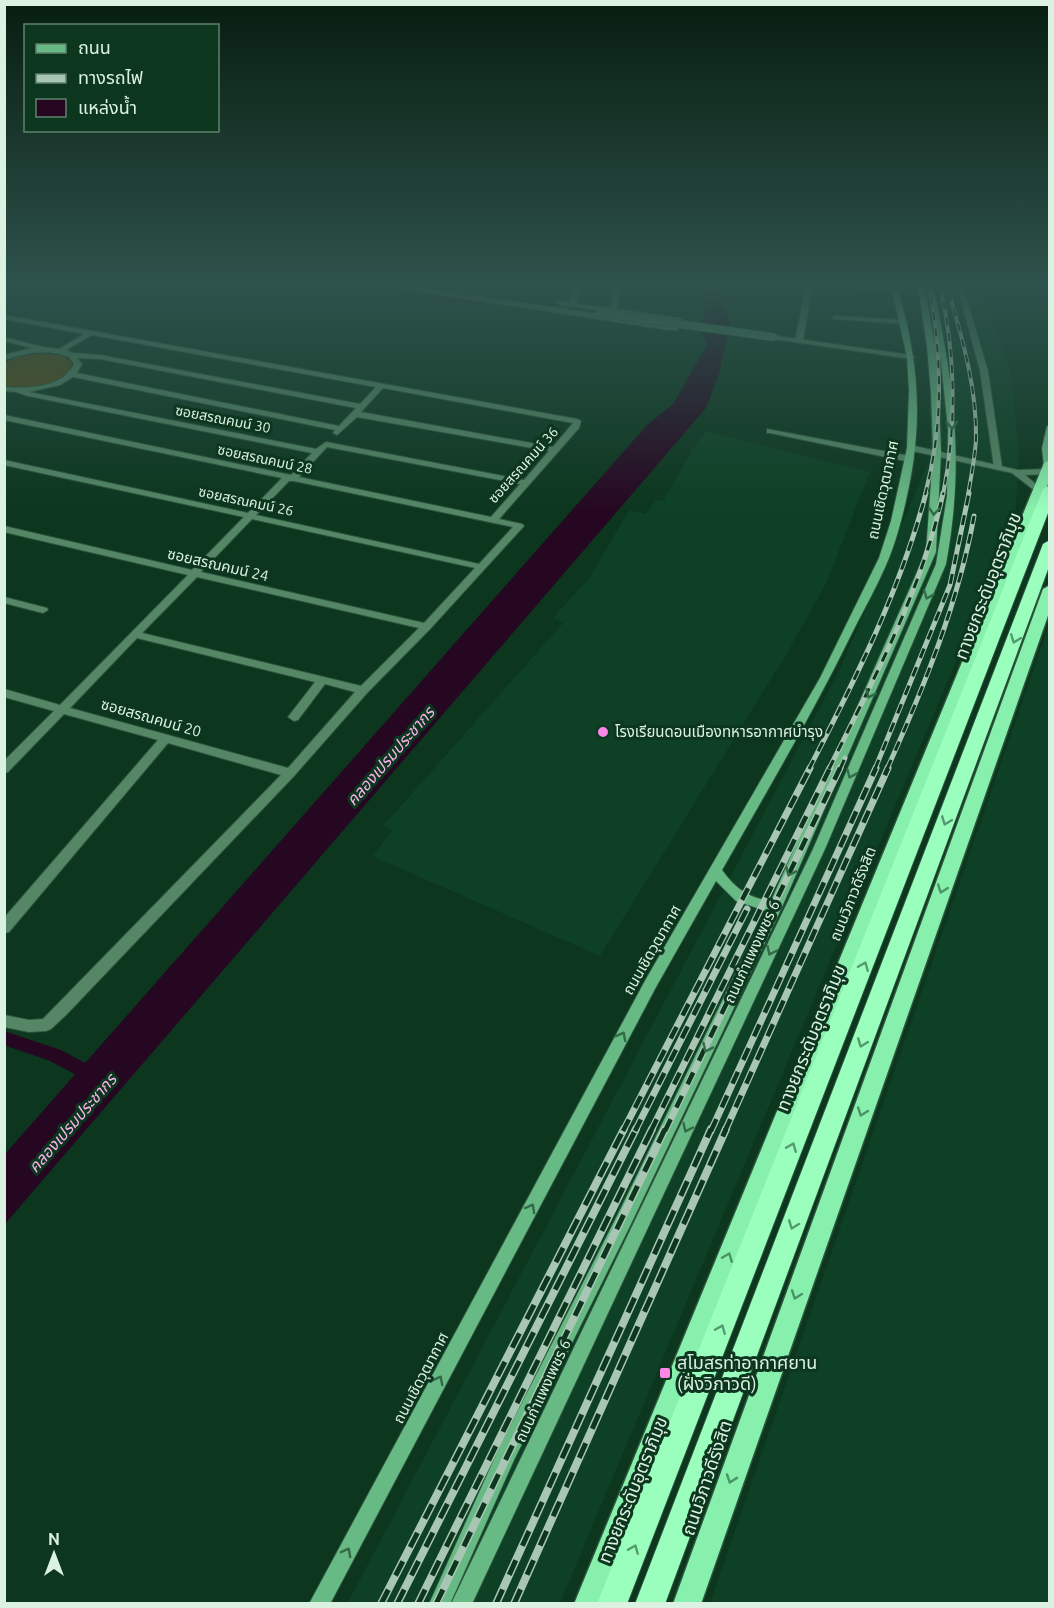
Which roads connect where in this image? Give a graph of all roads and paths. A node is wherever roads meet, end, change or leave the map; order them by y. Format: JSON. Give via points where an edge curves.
{"nodes":[{"id":1,"x":76,"y":361,"type":"edge"},
{"id":2,"x":120,"y":361,"type":"edge"},
{"id":3,"x":247,"y":361,"type":"edge"},
{"id":4,"x":910,"y":361,"type":"edge"},
{"id":5,"x":932,"y":361,"type":"edge"},
{"id":6,"x":945,"y":361,"type":"edge"},
{"id":7,"x":981,"y":361,"type":"edge"},
{"id":8,"x":72,"y":374,"type":"junction"},
{"id":9,"x":382,"y":385,"type":"junction"},
{"id":10,"x":5,"y":389,"type":"edge"},
{"id":11,"x":18,"y":390,"type":"junction"},
{"id":12,"x":359,"y":410,"type":"junction"},
{"id":13,"x":4,"y":417,"type":"edge"},
{"id":14,"x":1050,"y":428,"type":"edge"},
{"id":15,"x":341,"y":429,"type":"junction"},
{"id":16,"x":770,"y":430,"type":"dead end"},
{"id":17,"x":326,"y":444,"type":"junction"},
{"id":18,"x":555,"y":450,"type":"junction"},
{"id":19,"x":318,"y":452,"type":"junction"},
{"id":20,"x":937,"y":453,"type":"junction"},
{"id":21,"x":910,"y":454,"type":"junction"},
{"id":22,"x":953,"y":456,"type":"junction"},
{"id":23,"x":4,"y":462,"type":"edge"},
{"id":24,"x":1000,"y":467,"type":"junction"},
{"id":25,"x":1017,"y":472,"type":"junction"},
{"id":26,"x":1046,"y":476,"type":"edge"},
{"id":27,"x":290,"y":478,"type":"junction"},
{"id":28,"x":526,"y":483,"type":"junction"},
{"id":29,"x":251,"y":516,"type":"junction"},
{"id":30,"x":493,"y":520,"type":"junction"},
{"id":31,"x":4,"y":529,"type":"edge"},
{"id":32,"x":1050,"y":544,"type":"edge"},
{"id":33,"x":482,"y":567,"type":"junction"},
{"id":34,"x":194,"y":575,"type":"junction"},
{"id":35,"x":1050,"y":589,"type":"edge"},
{"id":36,"x":4,"y":600,"type":"edge"},
{"id":37,"x":43,"y":610,"type":"dead end"},
{"id":38,"x":426,"y":627,"type":"junction"},
{"id":39,"x":137,"y":635,"type":"junction"},
{"id":40,"x":322,"y":680,"type":"junction"},
{"id":41,"x":363,"y":690,"type":"junction"},
{"id":42,"x":4,"y":693,"type":"edge"},
{"id":43,"x":63,"y":709,"type":"junction"},
{"id":44,"x":294,"y":717,"type":"dead end"},
{"id":45,"x":166,"y":738,"type":"junction"},
{"id":46,"x":4,"y":769,"type":"edge"},
{"id":47,"x":290,"y":772,"type":"junction"},
{"id":48,"x":716,"y":871,"type":"junction"},
{"id":49,"x":775,"y":907,"type":"junction"},
{"id":50,"x":4,"y":928,"type":"edge"},
{"id":51,"x":4,"y":1021,"type":"edge"},
{"id":52,"x":319,"y":1604,"type":"edge"},
{"id":53,"x":439,"y":1604,"type":"edge"},
{"id":54,"x":461,"y":1604,"type":"edge"},
{"id":55,"x":588,"y":1604,"type":"edge"},
{"id":56,"x":612,"y":1604,"type":"edge"},
{"id":57,"x":650,"y":1604,"type":"edge"},
{"id":58,"x":687,"y":1604,"type":"edge"}],
"edges":[{"from":1,"to":8,"type":"street"},
{"from":2,"to":12,"type":"street"},
{"from":3,"to":9,"type":"street","name":"ซอยสรณคมน์ 36"},
{"from":4,"to":21,"type":"main road","name":"ถนนเชิดวุฒากาศ"},
{"from":5,"to":20,"type":"main road","name":"ถนนกำแพงเพชร 6"},
{"from":6,"to":22,"type":"main road","name":"ถนนกำแพงเพชร 6","one_way":true},
{"from":7,"to":24,"type":"street"},
{"from":8,"to":11,"type":"street","via":[[49,386]]},
{"from":8,"to":15,"type":"street"},
{"from":9,"to":12,"type":"street"},
{"from":9,"to":18,"type":"street","name":"ซอยสรณคมน์ 36","via":[[577,421]]},
{"from":10,"to":11,"type":"street"},
{"from":11,"to":19,"type":"street","name":"ซอยสรณคมน์ 30"},
{"from":12,"to":15,"type":"street"},
{"from":12,"to":18,"type":"street"},
{"from":13,"to":27,"type":"street","name":"ซอยสรณคมน์ 28"},
{"from":14,"to":26,"type":"main road","name":"ถนนวิภาวดีรังสิต"},
{"from":15,"to":17,"type":"street"},
{"from":16,"to":21,"type":"street","via":[[890,455]]},
{"from":17,"to":19,"type":"street"},
{"from":17,"to":28,"type":"street"},
{"from":18,"to":28,"type":"street","name":"ซอยสรณคมน์ 36"},
{"from":19,"to":27,"type":"street"},
{"from":20,"to":21,"type":"street"},
{"from":20,"to":22,"type":"street"},
{"from":20,"to":49,"type":"main road","name":"ถนนกำแพงเพชร 6","one_way":true,"via":[[931,552]]},
{"from":21,"to":48,"type":"main road","name":"ถนนเชิดวุฒากาศ","via":[[884,558],[825,678]]},
{"from":22,"to":24,"type":"street"},
{"from":22,"to":54,"type":"main road","name":"ถนนกำแพงเพชร 6","one_way":true,"via":[[950,527],[941,564],[920,615],[819,849]]},
{"from":23,"to":29,"type":"street","name":"ซอยสรณคมน์ 26"},
{"from":24,"to":25,"type":"street"},
{"from":25,"to":26,"type":"street"},
{"from":25,"to":26,"type":"street"},
{"from":55,"to":26,"type":"highway","name":"ถนนวิภาวดีรังสิต","one_way":true},
{"from":56,"to":26,"type":"highway","name":"ทางยกระดับอุตราภิมุข","one_way":true,"via":[[1012,588]]},
{"from":27,"to":29,"type":"street"},
{"from":27,"to":30,"type":"street","name":"ซอยสรณคมน์ 28"},
{"from":28,"to":30,"type":"street","name":"ซอยสรณคมน์ 36"},
{"from":29,"to":33,"type":"street","name":"ซอยสรณคมน์ 26"},
{"from":29,"to":34,"type":"street"},
{"from":30,"to":33,"type":"street","name":"ซอยสรณคมน์ 28","via":[[519,526]]},
{"from":31,"to":34,"type":"street","name":"ซอยสรณคมน์ 24"},
{"from":32,"to":57,"type":"highway","one_way":true},
{"from":33,"to":38,"type":"street"},
{"from":34,"to":38,"type":"street","name":"ซอยสรณคมน์ 24"},
{"from":34,"to":39,"type":"street"},
{"from":35,"to":58,"type":"highway","name":"ถนนวิภาวดีรังสิต","one_way":true},
{"from":36,"to":37,"type":"street"},
{"from":38,"to":41,"type":"street"},
{"from":39,"to":40,"type":"street"},
{"from":39,"to":43,"type":"street"},
{"from":40,"to":41,"type":"street"},
{"from":40,"to":44,"type":"street"},
{"from":41,"to":47,"type":"street"},
{"from":42,"to":43,"type":"street","name":"ซอยสรณคมน์ 20"},
{"from":43,"to":45,"type":"street","name":"ซอยสรณคมน์ 20"},
{"from":43,"to":46,"type":"street"},
{"from":45,"to":47,"type":"street","name":"ซอยสรณคมน์ 20"},
{"from":45,"to":50,"type":"street"},
{"from":47,"to":51,"type":"street","via":[[46,1025]]},
{"from":48,"to":49,"type":"main road","via":[[738,898]]},
{"from":52,"to":48,"type":"main road","name":"ถนนเชิดวุฒากาศ","one_way":true,"via":[[641,1002]]},
{"from":49,"to":53,"type":"main road","name":"ถนนกำแพงเพชร 6","one_way":true,"via":[[507,1453]]}]}
